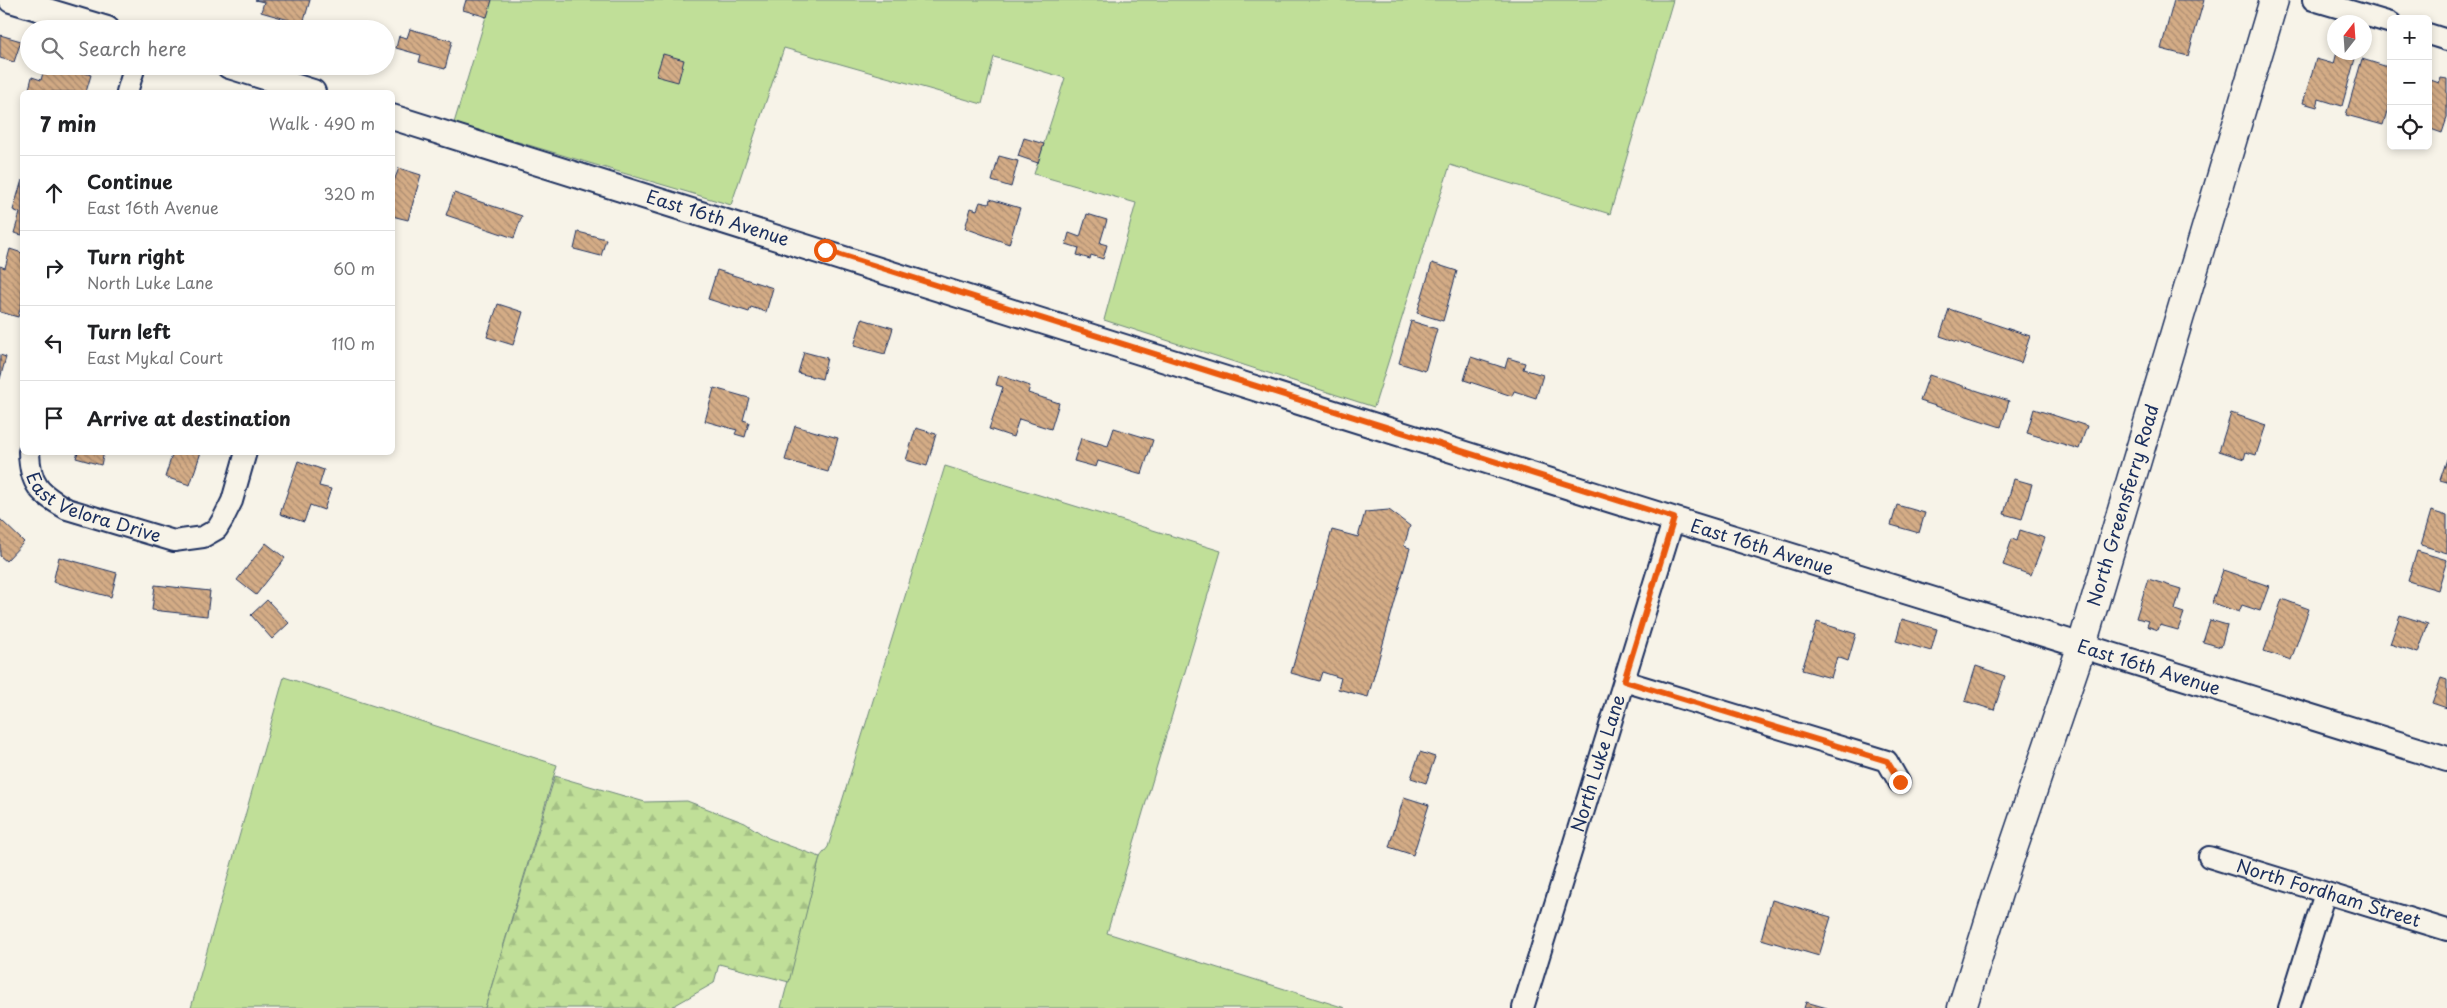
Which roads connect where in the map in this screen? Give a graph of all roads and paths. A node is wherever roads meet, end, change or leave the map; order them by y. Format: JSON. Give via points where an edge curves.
{"nodes":[{"id":1,"x":11,"y":0,"type":"edge"},
{"id":2,"x":2274,"y":0,"type":"edge"},
{"id":3,"x":2313,"y":0,"type":"edge"},
{"id":4,"x":77,"y":20,"type":"edge"},
{"id":5,"x":2387,"y":22,"type":"edge"},
{"id":6,"x":2432,"y":35,"type":"edge"},
{"id":7,"x":2447,"y":40,"type":"edge"},
{"id":8,"x":132,"y":75,"type":"edge"},
{"id":9,"x":258,"y":75,"type":"edge"},
{"id":10,"x":128,"y":90,"type":"edge"},
{"id":11,"x":307,"y":90,"type":"edge"},
{"id":12,"x":395,"y":118,"type":"edge"},
{"id":13,"x":29,"y":455,"type":"edge"},
{"id":14,"x":245,"y":455,"type":"edge"},
{"id":15,"x":1674,"y":518,"type":"junction"},
{"id":16,"x":2081,"y":648,"type":"junction"},
{"id":17,"x":1624,"y":681,"type":"junction"},
{"id":18,"x":2447,"y":759,"type":"edge"},
{"id":19,"x":1900,"y":782,"type":"dead end"},
{"id":20,"x":2209,"y":858,"type":"dead end"},
{"id":21,"x":2325,"y":893,"type":"junction"},
{"id":22,"x":2447,"y":930,"type":"edge"},
{"id":23,"x":1523,"y":1008,"type":"edge"},
{"id":24,"x":1962,"y":1008,"type":"edge"},
{"id":25,"x":2289,"y":1008,"type":"edge"}],
"edges":[{"from":1,"to":4,"type":"street"},
{"from":2,"to":16,"type":"main road","name":"North Greensferry Road"},
{"from":3,"to":5,"type":"street"},
{"from":6,"to":7,"type":"street"},
{"from":8,"to":10,"type":"street"},
{"from":9,"to":11,"type":"street"},
{"from":12,"to":15,"type":"street","name":"East 16th Avenue"},
{"from":13,"to":14,"type":"street","name":"East Velora Drive","via":[[30,474],[37,488],[67,509],[174,541],[203,537],[217,529],[232,501]]},
{"from":15,"to":16,"type":"street","name":"East 16th Avenue"},
{"from":15,"to":17,"type":"street","name":"North Luke Lane"},
{"from":16,"to":18,"type":"street","name":"East 16th Avenue"},
{"from":16,"to":24,"type":"main road","name":"North Greensferry Road"},
{"from":17,"to":19,"type":"street","via":[[1887,761]]},
{"from":17,"to":23,"type":"street","name":"North Luke Lane"},
{"from":20,"to":21,"type":"street","name":"North Fordham Street"},
{"from":21,"to":22,"type":"street","name":"North Fordham Street"},
{"from":21,"to":25,"type":"street"}]}
